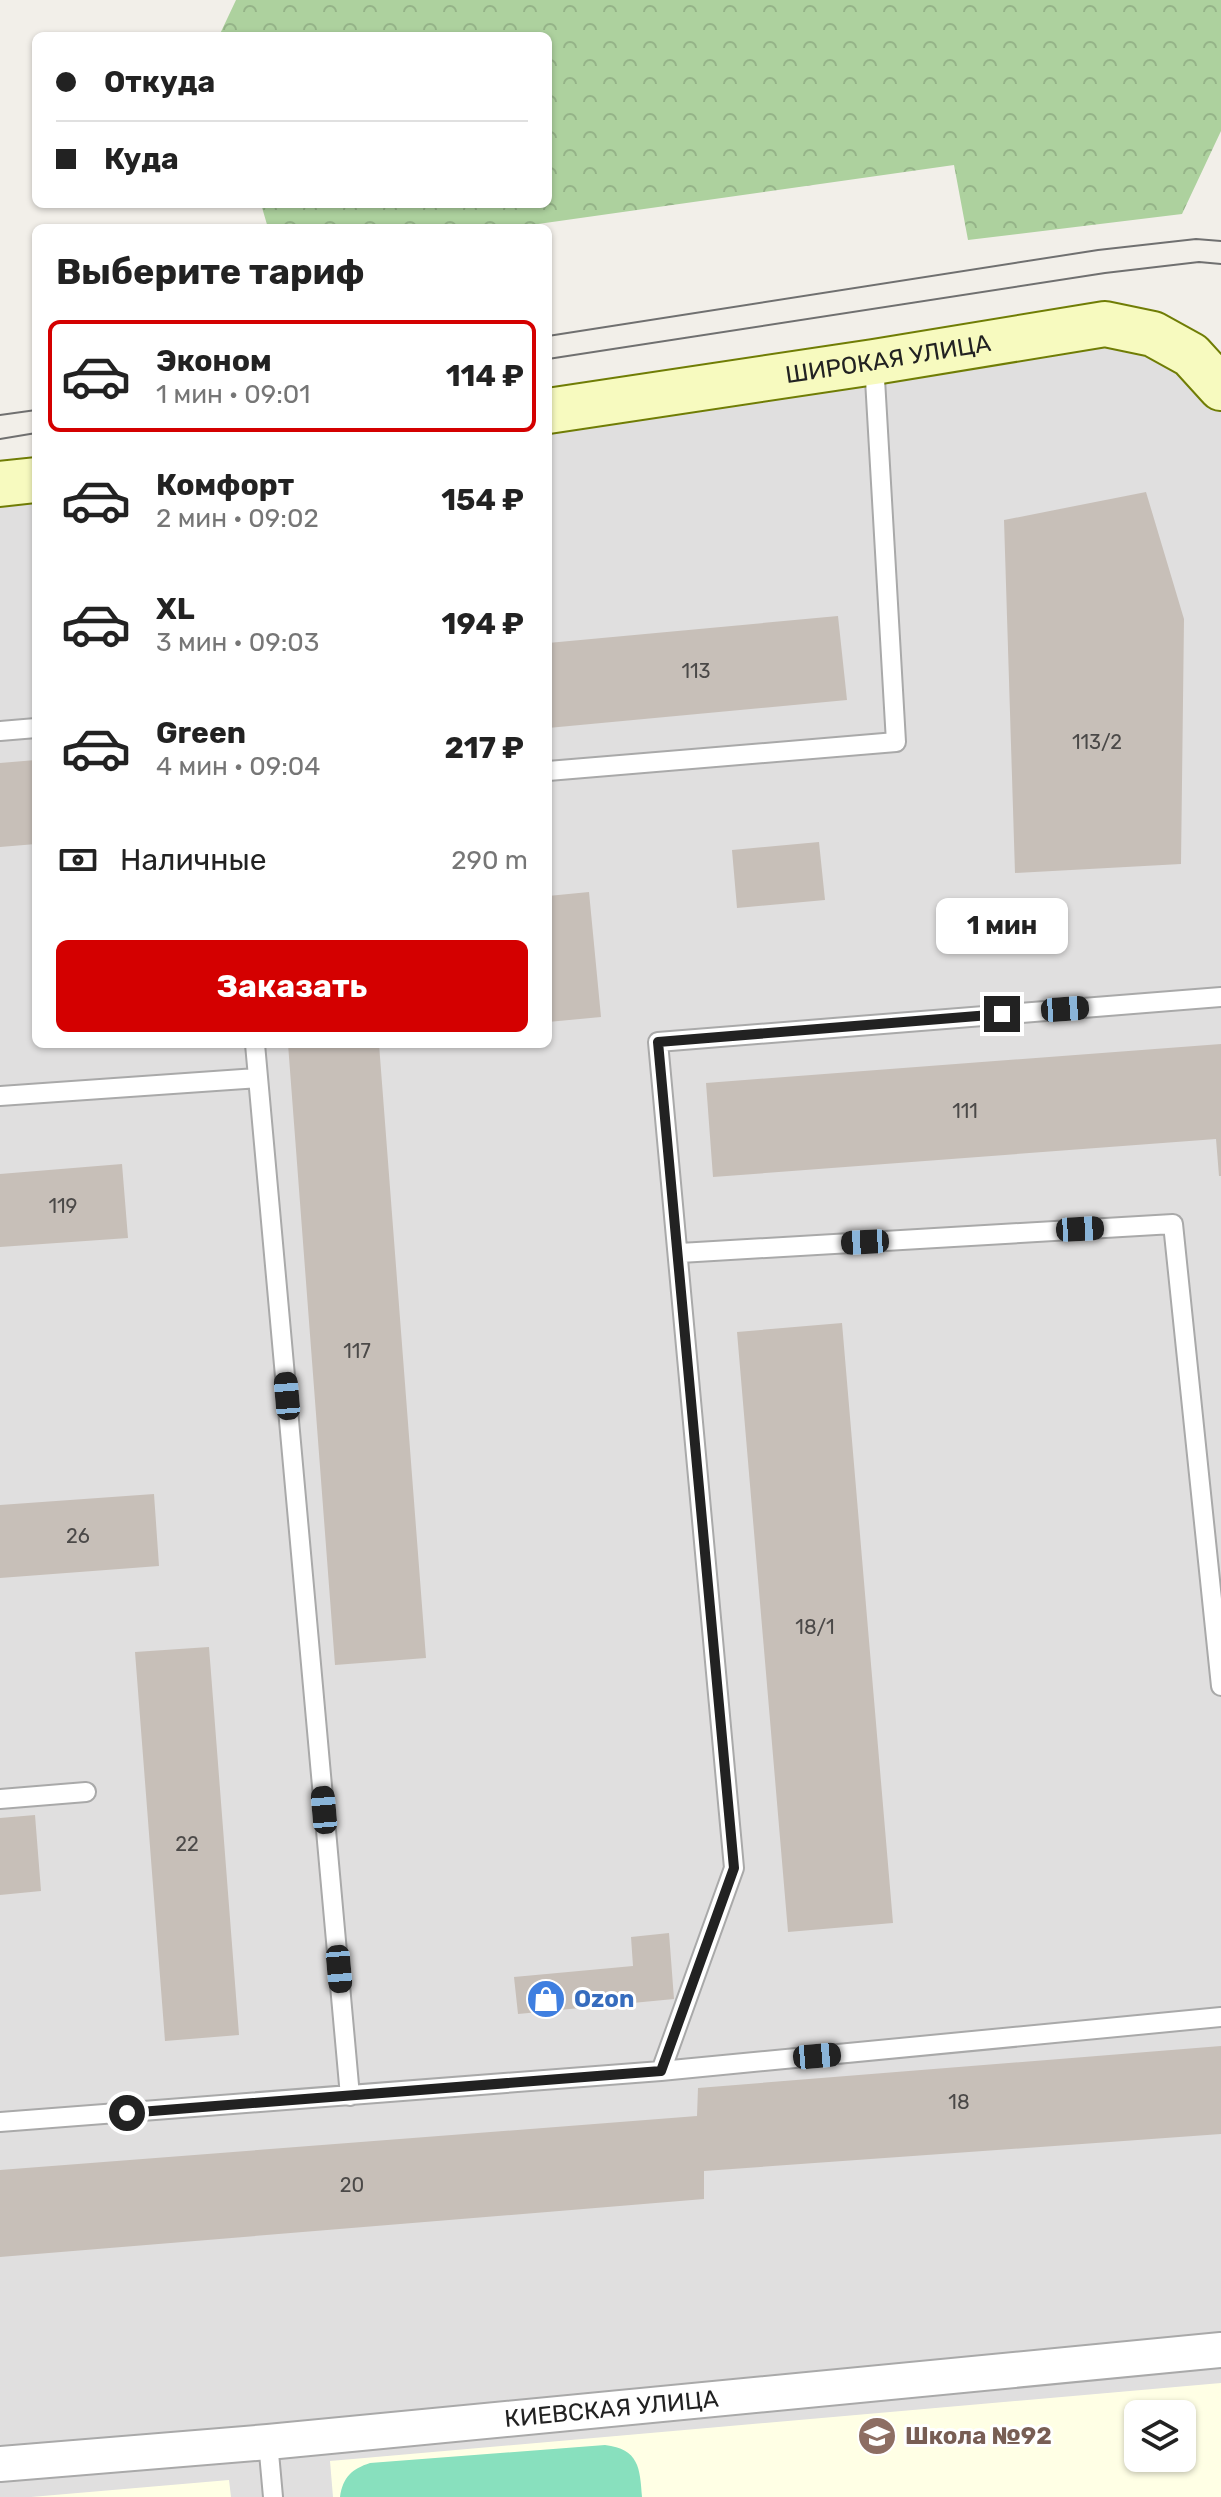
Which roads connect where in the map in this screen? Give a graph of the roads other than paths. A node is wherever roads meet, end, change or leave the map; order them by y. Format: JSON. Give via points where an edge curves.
{"nodes":[{"id":1,"x":1206,"y":349,"type":"edge"},
{"id":2,"x":874,"y":362,"type":"junction"},
{"id":3,"x":1221,"y":388,"type":"edge"},
{"id":4,"x":552,"y":410,"type":"edge"},
{"id":5,"x":32,"y":480,"type":"edge"},
{"id":6,"x":0,"y":484,"type":"edge"},
{"id":7,"x":32,"y":728,"type":"edge"},
{"id":8,"x":0,"y":731,"type":"edge"},
{"id":9,"x":552,"y":771,"type":"edge"},
{"id":10,"x":1221,"y":997,"type":"edge"},
{"id":11,"x":255,"y":1048,"type":"edge"},
{"id":12,"x":258,"y":1078,"type":"junction"},
{"id":13,"x":0,"y":1096,"type":"edge"},
{"id":14,"x":680,"y":1253,"type":"junction"},
{"id":15,"x":1221,"y":1686,"type":"edge"},
{"id":16,"x":86,"y":1792,"type":"dead end"},
{"id":17,"x":0,"y":1799,"type":"edge"},
{"id":18,"x":1221,"y":2017,"type":"edge"},
{"id":19,"x":661,"y":2071,"type":"junction"},
{"id":20,"x":350,"y":2096,"type":"junction"},
{"id":21,"x":0,"y":2122,"type":"edge"},
{"id":22,"x":1221,"y":2350,"type":"edge"},
{"id":23,"x":268,"y":2442,"type":"junction"},
{"id":24,"x":0,"y":2464,"type":"edge"},
{"id":25,"x":273,"y":2497,"type":"edge"}],
"edges":[{"from":1,"to":2,"type":"street","name":"ШИРОКАЯ УЛИЦА","via":[[1105,324]]},
{"from":1,"to":3,"type":"street","name":"ШИРОКАЯ УЛИЦА"},
{"from":2,"to":4,"type":"street","name":"ШИРОКАЯ УЛИЦА"},
{"from":2,"to":9,"type":"lane","via":[[896,742]]},
{"from":5,"to":6,"type":"street"},
{"from":7,"to":8,"type":"lane"},
{"from":10,"to":14,"type":"lane","via":[[658,1042]]},
{"from":11,"to":12,"type":"lane"},
{"from":12,"to":13,"type":"lane"},
{"from":12,"to":20,"type":"lane"},
{"from":14,"to":15,"type":"lane","via":[[1173,1224]]},
{"from":14,"to":19,"type":"lane","via":[[734,1868]]},
{"from":16,"to":17,"type":"lane"},
{"from":18,"to":19,"type":"lane"},
{"from":19,"to":20,"type":"lane"},
{"from":20,"to":21,"type":"lane"},
{"from":22,"to":23,"type":"street","name":"КИЕВСКАЯ УЛИЦА"},
{"from":23,"to":24,"type":"street","name":"КИЕВСКАЯ УЛИЦА"},
{"from":23,"to":25,"type":"lane"}]}
